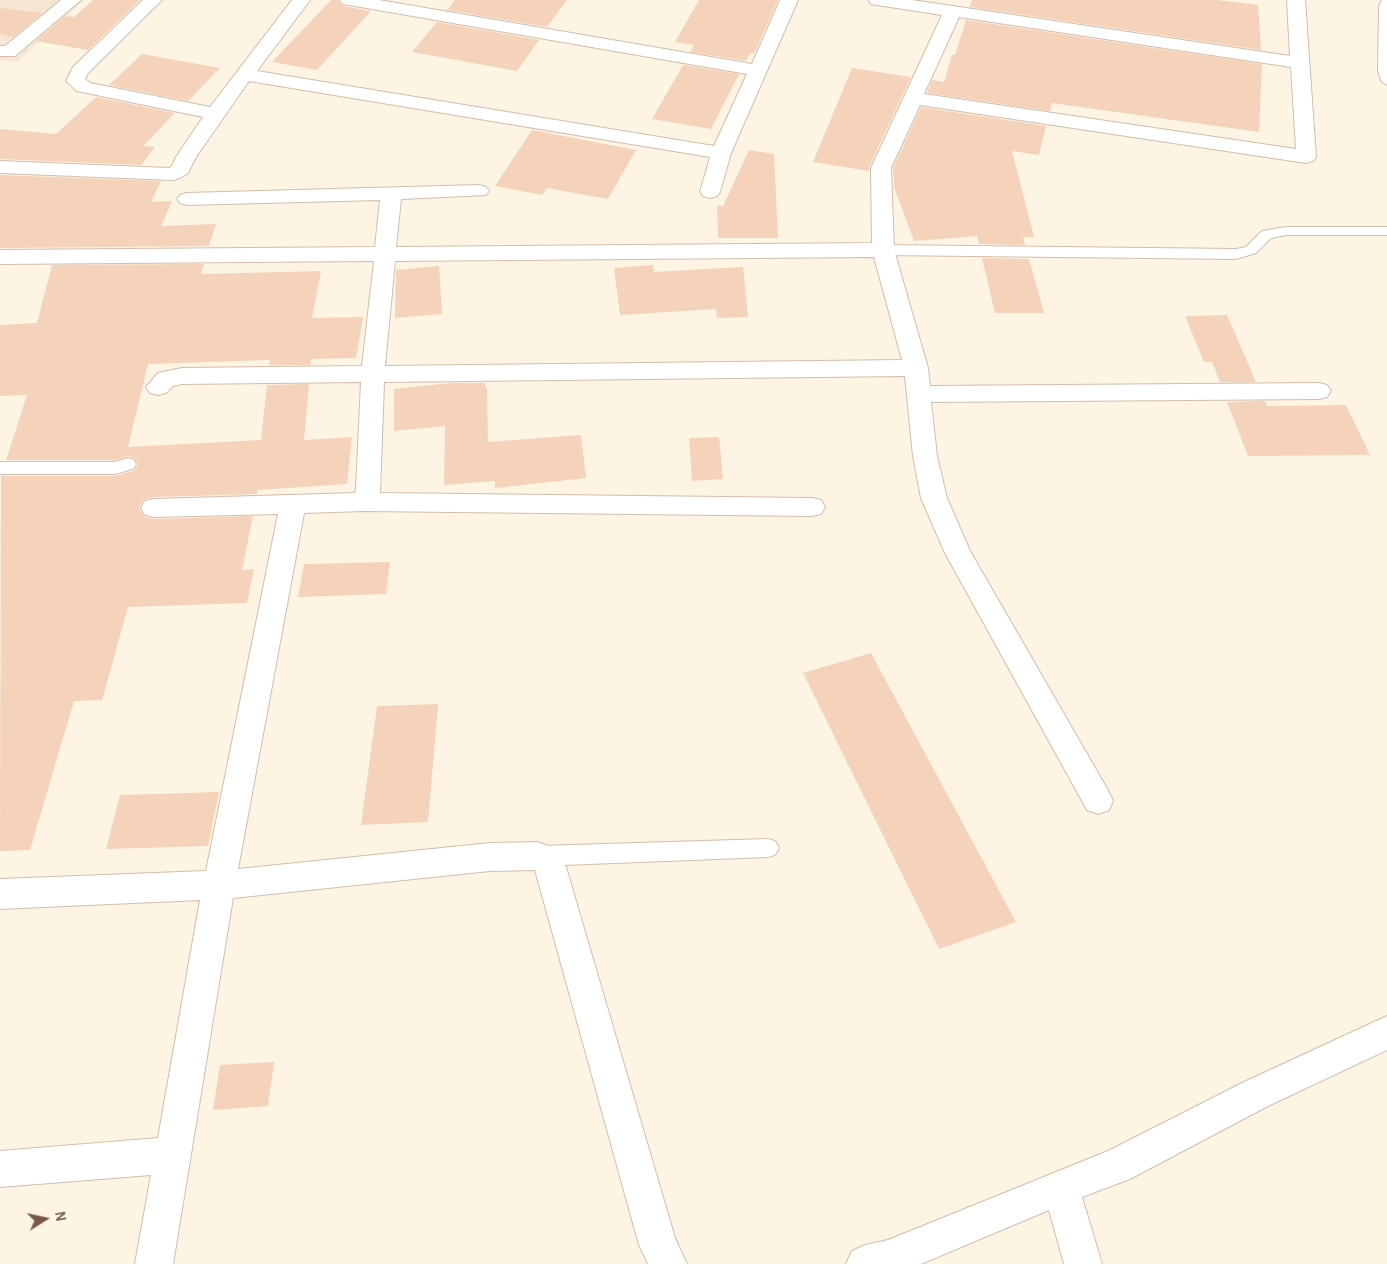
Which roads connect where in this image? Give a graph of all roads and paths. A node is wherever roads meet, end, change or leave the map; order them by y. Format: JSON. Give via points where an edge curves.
{"nodes":[{"id":1,"x":72,"y":0,"type":"edge"},
{"id":2,"x":153,"y":0,"type":"edge"},
{"id":3,"x":301,"y":0,"type":"edge"},
{"id":4,"x":349,"y":0,"type":"edge"},
{"id":5,"x":789,"y":0,"type":"edge"},
{"id":6,"x":877,"y":0,"type":"edge"},
{"id":7,"x":1296,"y":0,"type":"edge"},
{"id":8,"x":1387,"y":1,"type":"edge"},
{"id":9,"x":953,"y":11,"type":"junction"},
{"id":10,"x":0,"y":51,"type":"edge"},
{"id":11,"x":1299,"y":62,"type":"junction"},
{"id":12,"x":757,"y":70,"type":"junction"},
{"id":13,"x":244,"y":75,"type":"junction"},
{"id":14,"x":1387,"y":81,"type":"edge"},
{"id":15,"x":913,"y":98,"type":"junction"},
{"id":16,"x":215,"y":114,"type":"junction"},
{"id":17,"x":721,"y":154,"type":"junction"},
{"id":18,"x":0,"y":167,"type":"edge"},
{"id":19,"x":478,"y":191,"type":"dead end"},
{"id":20,"x":710,"y":192,"type":"dead end"},
{"id":21,"x":391,"y":194,"type":"junction"},
{"id":22,"x":187,"y":199,"type":"dead end"},
{"id":23,"x":1387,"y":231,"type":"edge"},
{"id":24,"x":883,"y":250,"type":"junction"},
{"id":25,"x":386,"y":254,"type":"junction"},
{"id":26,"x":0,"y":257,"type":"edge"},
{"id":27,"x":916,"y":368,"type":"junction"},
{"id":28,"x":373,"y":373,"type":"junction"},
{"id":29,"x":158,"y":387,"type":"dead end"},
{"id":30,"x":1319,"y":391,"type":"dead end"},
{"id":31,"x":919,"y":394,"type":"junction"},
{"id":32,"x":128,"y":464,"type":"dead end"},
{"id":33,"x":0,"y":468,"type":"edge"},
{"id":34,"x":364,"y":502,"type":"junction"},
{"id":35,"x":293,"y":504,"type":"junction"},
{"id":36,"x":812,"y":507,"type":"dead end"},
{"id":37,"x":154,"y":508,"type":"dead end"},
{"id":38,"x":1098,"y":800,"type":"dead end"},
{"id":39,"x":768,"y":848,"type":"dead end"},
{"id":40,"x":538,"y":856,"type":"junction"},
{"id":41,"x":219,"y":885,"type":"junction"},
{"id":42,"x":0,"y":894,"type":"edge"},
{"id":43,"x":1387,"y":1033,"type":"edge"},
{"id":44,"x":173,"y":1155,"type":"junction"},
{"id":45,"x":0,"y":1169,"type":"edge"},
{"id":46,"x":1061,"y":1187,"type":"junction"},
{"id":47,"x":154,"y":1264,"type":"edge"},
{"id":48,"x":668,"y":1264,"type":"edge"},
{"id":49,"x":866,"y":1264,"type":"edge"},
{"id":50,"x":1082,"y":1264,"type":"edge"}],
"edges":[{"from":1,"to":10,"type":"street","via":[[9,52]]},
{"from":2,"to":16,"type":"street","via":[[80,71],[75,81],[84,87]]},
{"from":3,"to":13,"type":"street"},
{"from":4,"to":12,"type":"street"},
{"from":5,"to":12,"type":"street"},
{"from":6,"to":9,"type":"street"},
{"from":7,"to":11,"type":"street"},
{"from":8,"to":14,"type":"lane","via":[[1384,70]]},
{"from":9,"to":11,"type":"street","via":[[1017,14]]},
{"from":9,"to":15,"type":"street"},
{"from":11,"to":15,"type":"street","via":[[1306,157]]},
{"from":12,"to":17,"type":"street"},
{"from":13,"to":16,"type":"street"},
{"from":13,"to":17,"type":"street"},
{"from":15,"to":24,"type":"street","via":[[881,168]]},
{"from":16,"to":18,"type":"street","via":[[181,169],[173,174]]},
{"from":17,"to":20,"type":"street"},
{"from":19,"to":21,"type":"street"},
{"from":21,"to":22,"type":"street"},
{"from":21,"to":25,"type":"street"},
{"from":23,"to":24,"type":"lane","via":[[1286,231],[1267,234],[1251,250],[1236,254]]},
{"from":24,"to":25,"type":"street"},
{"from":24,"to":27,"type":"street"},
{"from":25,"to":26,"type":"street"},
{"from":25,"to":28,"type":"street"},
{"from":27,"to":28,"type":"street"},
{"from":27,"to":31,"type":"street"},
{"from":28,"to":29,"type":"street","via":[[182,376],[166,379]]},
{"from":28,"to":34,"type":"street","via":[[369,488]]},
{"from":30,"to":31,"type":"street"},
{"from":31,"to":38,"type":"street","via":[[925,456],[934,498],[958,553]]},
{"from":32,"to":33,"type":"lane","via":[[116,468]]},
{"from":34,"to":35,"type":"street"},
{"from":34,"to":36,"type":"street"},
{"from":35,"to":37,"type":"street"},
{"from":35,"to":41,"type":"street"},
{"from":39,"to":40,"type":"lane"},
{"from":40,"to":41,"type":"street","via":[[490,857]]},
{"from":40,"to":48,"type":"street","via":[[550,866],[658,1245]]},
{"from":41,"to":42,"type":"street"},
{"from":41,"to":44,"type":"street"},
{"from":43,"to":46,"type":"street","via":[[1256,1094],[1117,1166]]},
{"from":44,"to":45,"type":"street"},
{"from":44,"to":47,"type":"street"},
{"from":46,"to":49,"type":"street","via":[[888,1259]]},
{"from":46,"to":50,"type":"street"}]}
